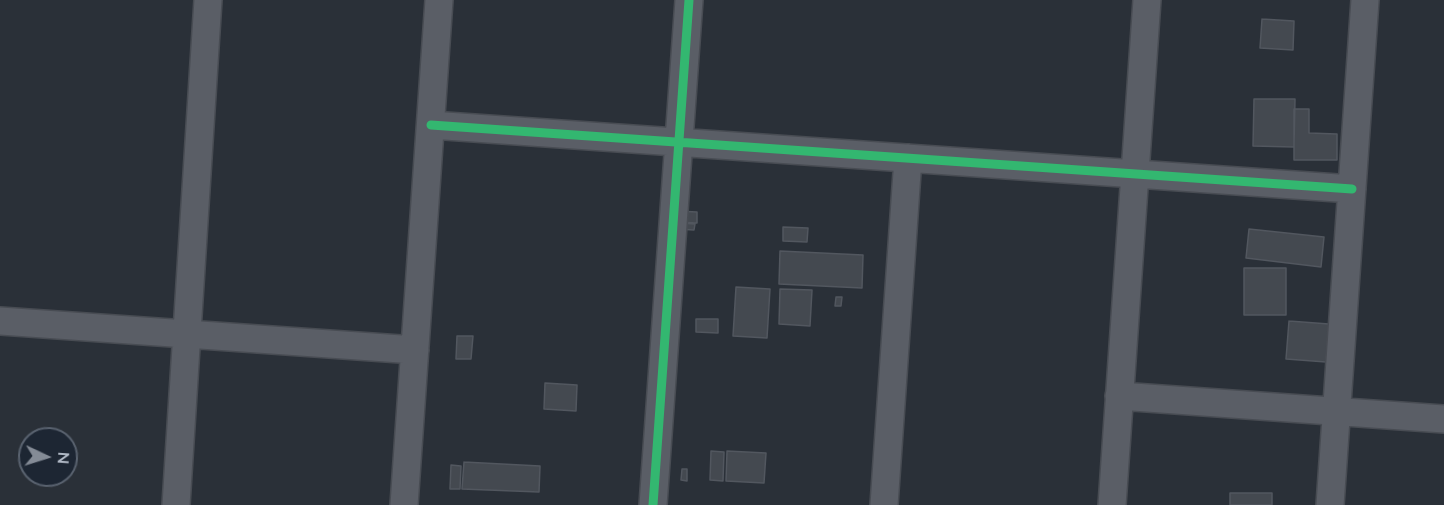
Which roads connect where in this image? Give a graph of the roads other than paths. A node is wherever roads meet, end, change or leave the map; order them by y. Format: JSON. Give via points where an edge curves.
{"nodes":[{"id":1,"x":207,"y":0,"type":"edge"},
{"id":2,"x":439,"y":0,"type":"edge"},
{"id":3,"x":688,"y":0,"type":"edge"},
{"id":4,"x":1147,"y":0,"type":"edge"},
{"id":5,"x":1365,"y":0,"type":"edge"},
{"id":6,"x":430,"y":125,"type":"junction"},
{"id":7,"x":679,"y":142,"type":"junction"},
{"id":8,"x":908,"y":158,"type":"junction"},
{"id":9,"x":1134,"y":173,"type":"junction"},
{"id":10,"x":1352,"y":189,"type":"junction"},
{"id":11,"x":0,"y":321,"type":"edge"},
{"id":12,"x":186,"y":334,"type":"junction"},
{"id":13,"x":415,"y":350,"type":"junction"},
{"id":14,"x":1119,"y":396,"type":"junction"},
{"id":15,"x":1336,"y":411,"type":"junction"},
{"id":16,"x":1444,"y":419,"type":"edge"},
{"id":17,"x":176,"y":505,"type":"edge"},
{"id":18,"x":404,"y":505,"type":"edge"},
{"id":19,"x":653,"y":505,"type":"edge"},
{"id":20,"x":884,"y":505,"type":"edge"},
{"id":21,"x":1112,"y":505,"type":"edge"},
{"id":22,"x":1330,"y":505,"type":"edge"}],
"edges":[{"from":1,"to":12,"type":"street"},
{"from":2,"to":6,"type":"street"},
{"from":3,"to":7,"type":"street"},
{"from":4,"to":9,"type":"street"},
{"from":5,"to":10,"type":"street"},
{"from":6,"to":7,"type":"street"},
{"from":6,"to":13,"type":"street"},
{"from":7,"to":8,"type":"street"},
{"from":7,"to":19,"type":"street"},
{"from":8,"to":9,"type":"street"},
{"from":8,"to":20,"type":"street"},
{"from":9,"to":10,"type":"street"},
{"from":9,"to":14,"type":"street"},
{"from":10,"to":15,"type":"street"},
{"from":11,"to":12,"type":"street"},
{"from":12,"to":13,"type":"street"},
{"from":12,"to":17,"type":"street"},
{"from":13,"to":18,"type":"street"},
{"from":14,"to":15,"type":"street"},
{"from":14,"to":21,"type":"street"},
{"from":15,"to":16,"type":"street"},
{"from":15,"to":22,"type":"street"}]}
